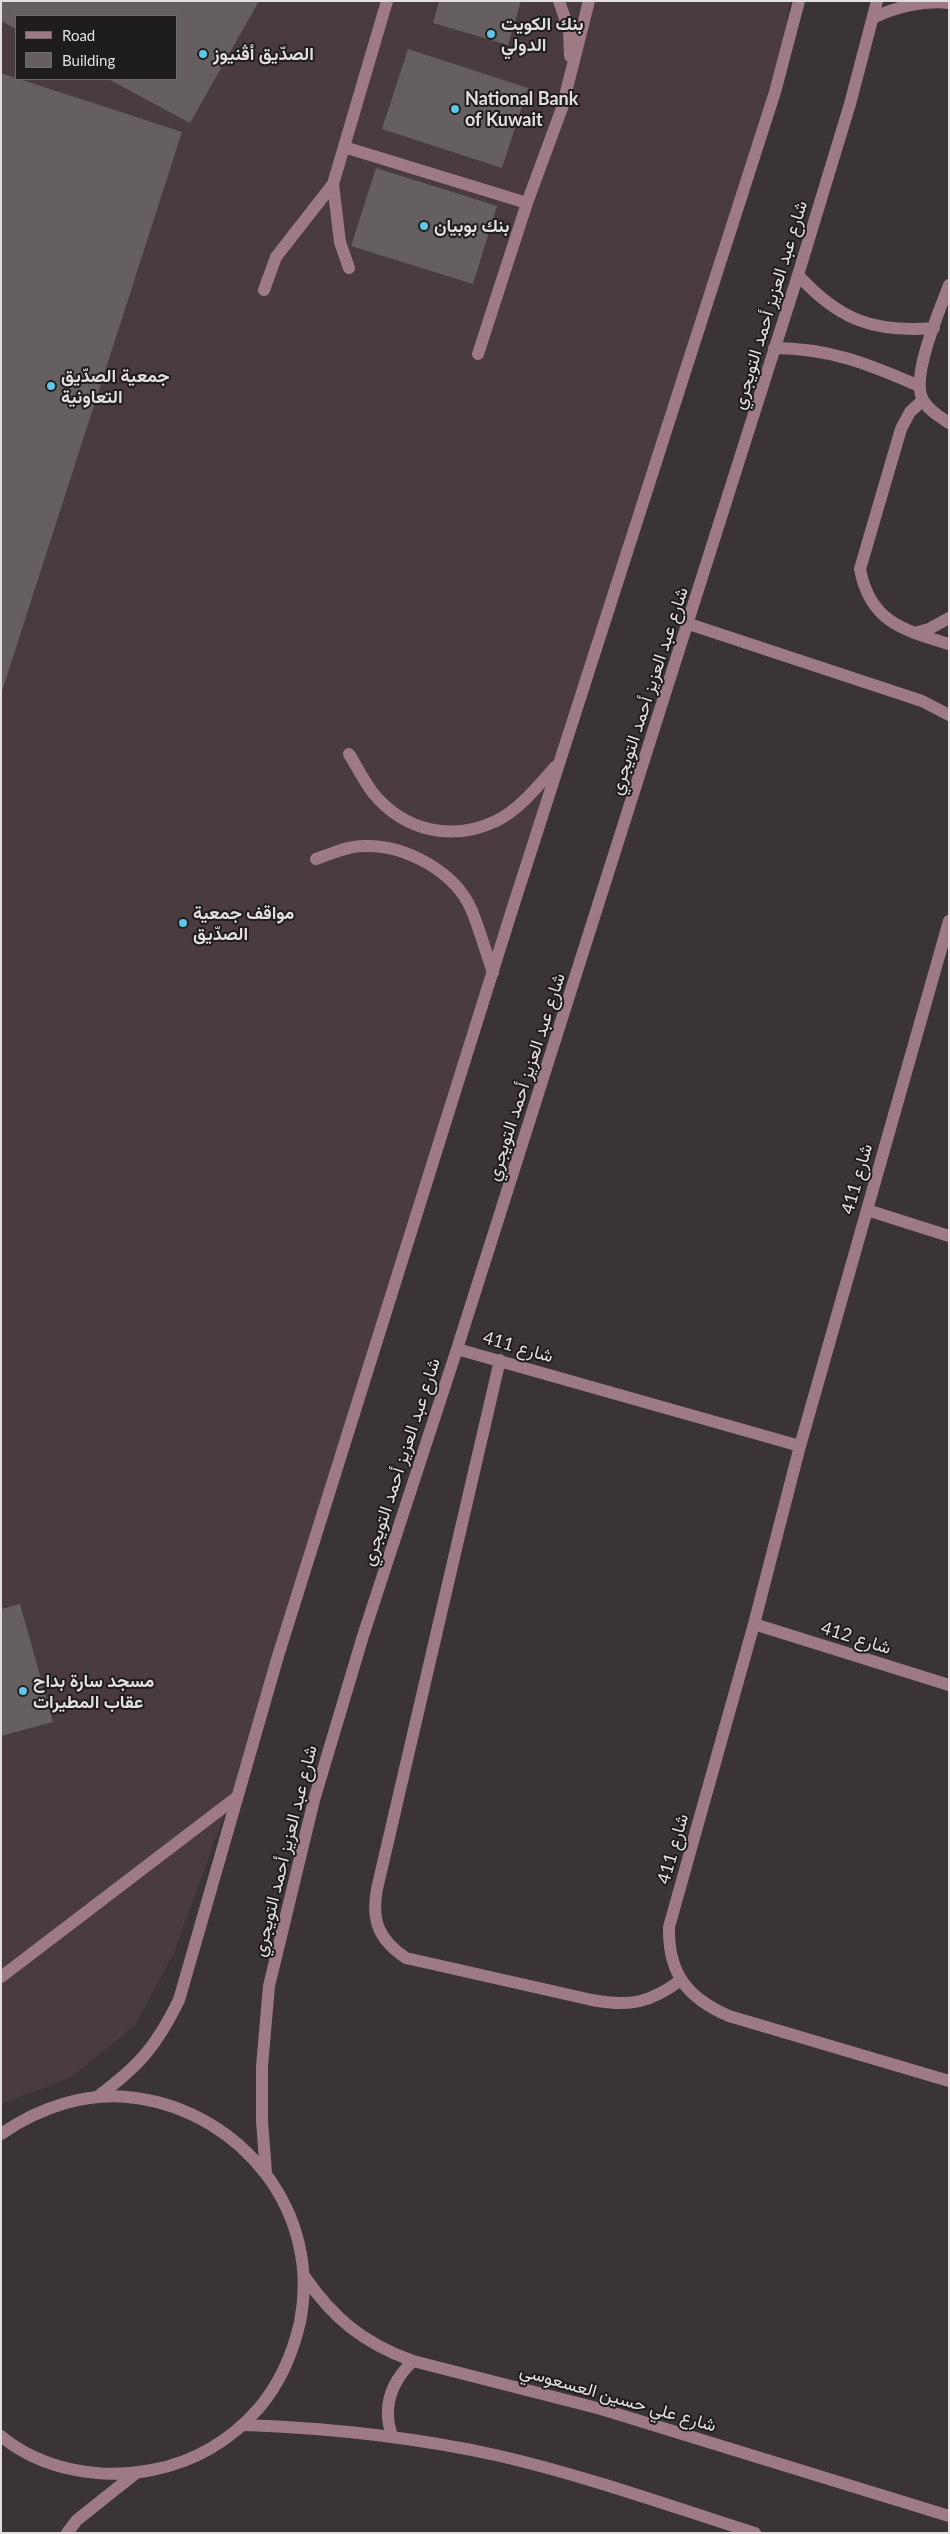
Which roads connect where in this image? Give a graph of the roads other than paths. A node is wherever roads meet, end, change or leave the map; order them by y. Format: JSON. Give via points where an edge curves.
{"nodes":[{"id":1,"x":387,"y":1,"type":"edge"},
{"id":2,"x":559,"y":1,"type":"edge"},
{"id":3,"x":589,"y":1,"type":"edge"},
{"id":4,"x":799,"y":1,"type":"edge"},
{"id":5,"x":876,"y":1,"type":"edge"},
{"id":6,"x":943,"y":1,"type":"edge"},
{"id":7,"x":949,"y":3,"type":"edge"},
{"id":8,"x":873,"y":18,"type":"junction"},
{"id":9,"x":570,"y":71,"type":"junction"},
{"id":10,"x":344,"y":147,"type":"junction"},
{"id":11,"x":333,"y":184,"type":"junction"},
{"id":12,"x":526,"y":203,"type":"junction"},
{"id":13,"x":349,"y":268,"type":"dead end"},
{"id":14,"x":798,"y":275,"type":"junction"},
{"id":15,"x":949,"y":285,"type":"edge"},
{"id":16,"x":264,"y":290,"type":"dead end"},
{"id":17,"x":934,"y":328,"type":"junction"},
{"id":18,"x":774,"y":348,"type":"junction"},
{"id":19,"x":478,"y":354,"type":"dead end"},
{"id":20,"x":919,"y":386,"type":"junction"},
{"id":21,"x":923,"y":400,"type":"junction"},
{"id":22,"x":949,"y":423,"type":"edge"},
{"id":23,"x":949,"y":618,"type":"edge"},
{"id":24,"x":689,"y":624,"type":"junction"},
{"id":25,"x":914,"y":633,"type":"junction"},
{"id":26,"x":949,"y":644,"type":"edge"},
{"id":27,"x":949,"y":715,"type":"edge"},
{"id":28,"x":349,"y":754,"type":"dead end"},
{"id":29,"x":558,"y":764,"type":"junction"},
{"id":30,"x":316,"y":858,"type":"dead end"},
{"id":31,"x":949,"y":921,"type":"edge"},
{"id":32,"x":493,"y":973,"type":"junction"},
{"id":33,"x":867,"y":1210,"type":"junction"},
{"id":34,"x":949,"y":1236,"type":"edge"},
{"id":35,"x":457,"y":1349,"type":"junction"},
{"id":36,"x":500,"y":1360,"type":"junction"},
{"id":37,"x":800,"y":1446,"type":"junction"},
{"id":38,"x":754,"y":1624,"type":"junction"},
{"id":39,"x":949,"y":1685,"type":"edge"},
{"id":40,"x":237,"y":1797,"type":"junction"},
{"id":41,"x":1,"y":1977,"type":"edge"},
{"id":42,"x":681,"y":1980,"type":"junction"},
{"id":43,"x":949,"y":2081,"type":"edge"},
{"id":44,"x":96,"y":2097,"type":"junction"},
{"id":45,"x":23,"y":2119,"type":"junction"},
{"id":46,"x":1,"y":2124,"type":"edge"},
{"id":47,"x":1,"y":2134,"type":"edge"},
{"id":48,"x":266,"y":2173,"type":"junction"},
{"id":49,"x":304,"y":2276,"type":"junction"},
{"id":50,"x":413,"y":2362,"type":"junction"},
{"id":51,"x":244,"y":2425,"type":"junction"},
{"id":52,"x":1,"y":2436,"type":"edge"},
{"id":53,"x":392,"y":2436,"type":"junction"},
{"id":54,"x":136,"y":2473,"type":"junction"},
{"id":55,"x":949,"y":2516,"type":"edge"},
{"id":56,"x":67,"y":2533,"type":"edge"},
{"id":57,"x":755,"y":2533,"type":"edge"}],
"edges":[{"from":1,"to":10,"type":"street"},
{"from":2,"to":9,"type":"street","via":[[569,30]]},
{"from":3,"to":9,"type":"street"},
{"from":4,"to":29,"type":"street","via":[[774,92]]},
{"from":5,"to":8,"type":"street","name":"شارع عبد العزيز أحمد التويجري"},
{"from":6,"to":7,"type":"street"},
{"from":6,"to":8,"type":"street","via":[[911,4]]},
{"from":8,"to":14,"type":"street","name":"شارع عبد العزيز أحمد التويجري"},
{"from":9,"to":12,"type":"street","via":[[562,108]]},
{"from":10,"to":11,"type":"street"},
{"from":10,"to":12,"type":"street"},
{"from":11,"to":13,"type":"street","via":[[340,242]]},
{"from":11,"to":16,"type":"street","via":[[276,257]]},
{"from":12,"to":19,"type":"street"},
{"from":14,"to":17,"type":"street","via":[[819,298],[844,314],[872,325],[893,329]]},
{"from":14,"to":18,"type":"street","name":"شارع عبد العزيز أحمد التويجري"},
{"from":15,"to":17,"type":"street"},
{"from":17,"to":20,"type":"street"},
{"from":18,"to":20,"type":"street","via":[[832,352]]},
{"from":18,"to":24,"type":"street","name":"شارع عبد العزيز أحمد التويجري"},
{"from":20,"to":21,"type":"street"},
{"from":21,"to":22,"type":"street"},
{"from":21,"to":25,"type":"street","via":[[910,412],[901,429],[860,570],[863,588],[872,604],[884,617]]},
{"from":23,"to":25,"type":"street"},
{"from":24,"to":27,"type":"street","via":[[922,701]]},
{"from":24,"to":35,"type":"street","name":"شارع عبد العزيز أحمد التويجري"},
{"from":25,"to":26,"type":"street"},
{"from":28,"to":29,"type":"street","via":[[373,793],[394,814],[413,826],[441,833],[472,830],[497,821],[524,800]]},
{"from":29,"to":32,"type":"street"},
{"from":30,"to":32,"type":"street","via":[[362,846],[390,848],[429,864],[449,880],[472,909]]},
{"from":31,"to":33,"type":"street","name":"شارع 411"},
{"from":32,"to":40,"type":"street","via":[[278,1656]]},
{"from":33,"to":34,"type":"street"},
{"from":33,"to":37,"type":"street","name":"شارع 411"},
{"from":35,"to":36,"type":"street","name":"شارع 411"},
{"from":35,"to":48,"type":"street","name":"شارع عبد العزيز أحمد التويجري","via":[[363,1636],[314,1800],[269,1986],[262,2066]]},
{"from":36,"to":37,"type":"street","name":"شارع 411"},
{"from":36,"to":42,"type":"street","via":[[377,1889],[374,1904],[376,1921],[387,1942],[406,1958],[608,2003],[639,2002],[662,1994]]},
{"from":37,"to":38,"type":"street","name":"شارع 411"},
{"from":38,"to":39,"type":"street","name":"شارع 412"},
{"from":38,"to":42,"type":"street","name":"شارع 411","via":[[669,1927],[668,1945]]},
{"from":40,"to":41,"type":"street"},
{"from":40,"to":44,"type":"street","via":[[179,2000],[163,2032],[142,2060]]},
{"from":42,"to":43,"type":"street","name":"شارع 411","via":[[710,2008],[728,2016]]},
{"from":44,"to":45,"type":"street","via":[[58,2104]]},
{"from":44,"to":48,"type":"street","via":[[135,2097],[173,2106],[209,2122],[240,2144]]},
{"from":45,"to":46,"type":"street"},
{"from":45,"to":47,"type":"street"},
{"from":48,"to":49,"type":"street","via":[[286,2204],[298,2240]]},
{"from":49,"to":50,"type":"street","name":"شارع علي حسين العسعوسي","via":[[320,2300],[341,2321],[364,2339]]},
{"from":49,"to":51,"type":"street","via":[[296,2341],[266,2400]]},
{"from":50,"to":53,"type":"street","via":[[402,2372],[389,2397],[388,2424]]},
{"from":50,"to":55,"type":"street","name":"شارع علي حسين العسعوسي","via":[[601,2409]]},
{"from":51,"to":53,"type":"street","via":[[293,2426]]},
{"from":51,"to":54,"type":"street","via":[[192,2458],[165,2468]]},
{"from":52,"to":54,"type":"street","via":[[37,2458],[69,2469],[102,2474]]},
{"from":53,"to":57,"type":"street","via":[[500,2456],[563,2472]]},
{"from":54,"to":56,"type":"street","via":[[77,2520]]}]}
